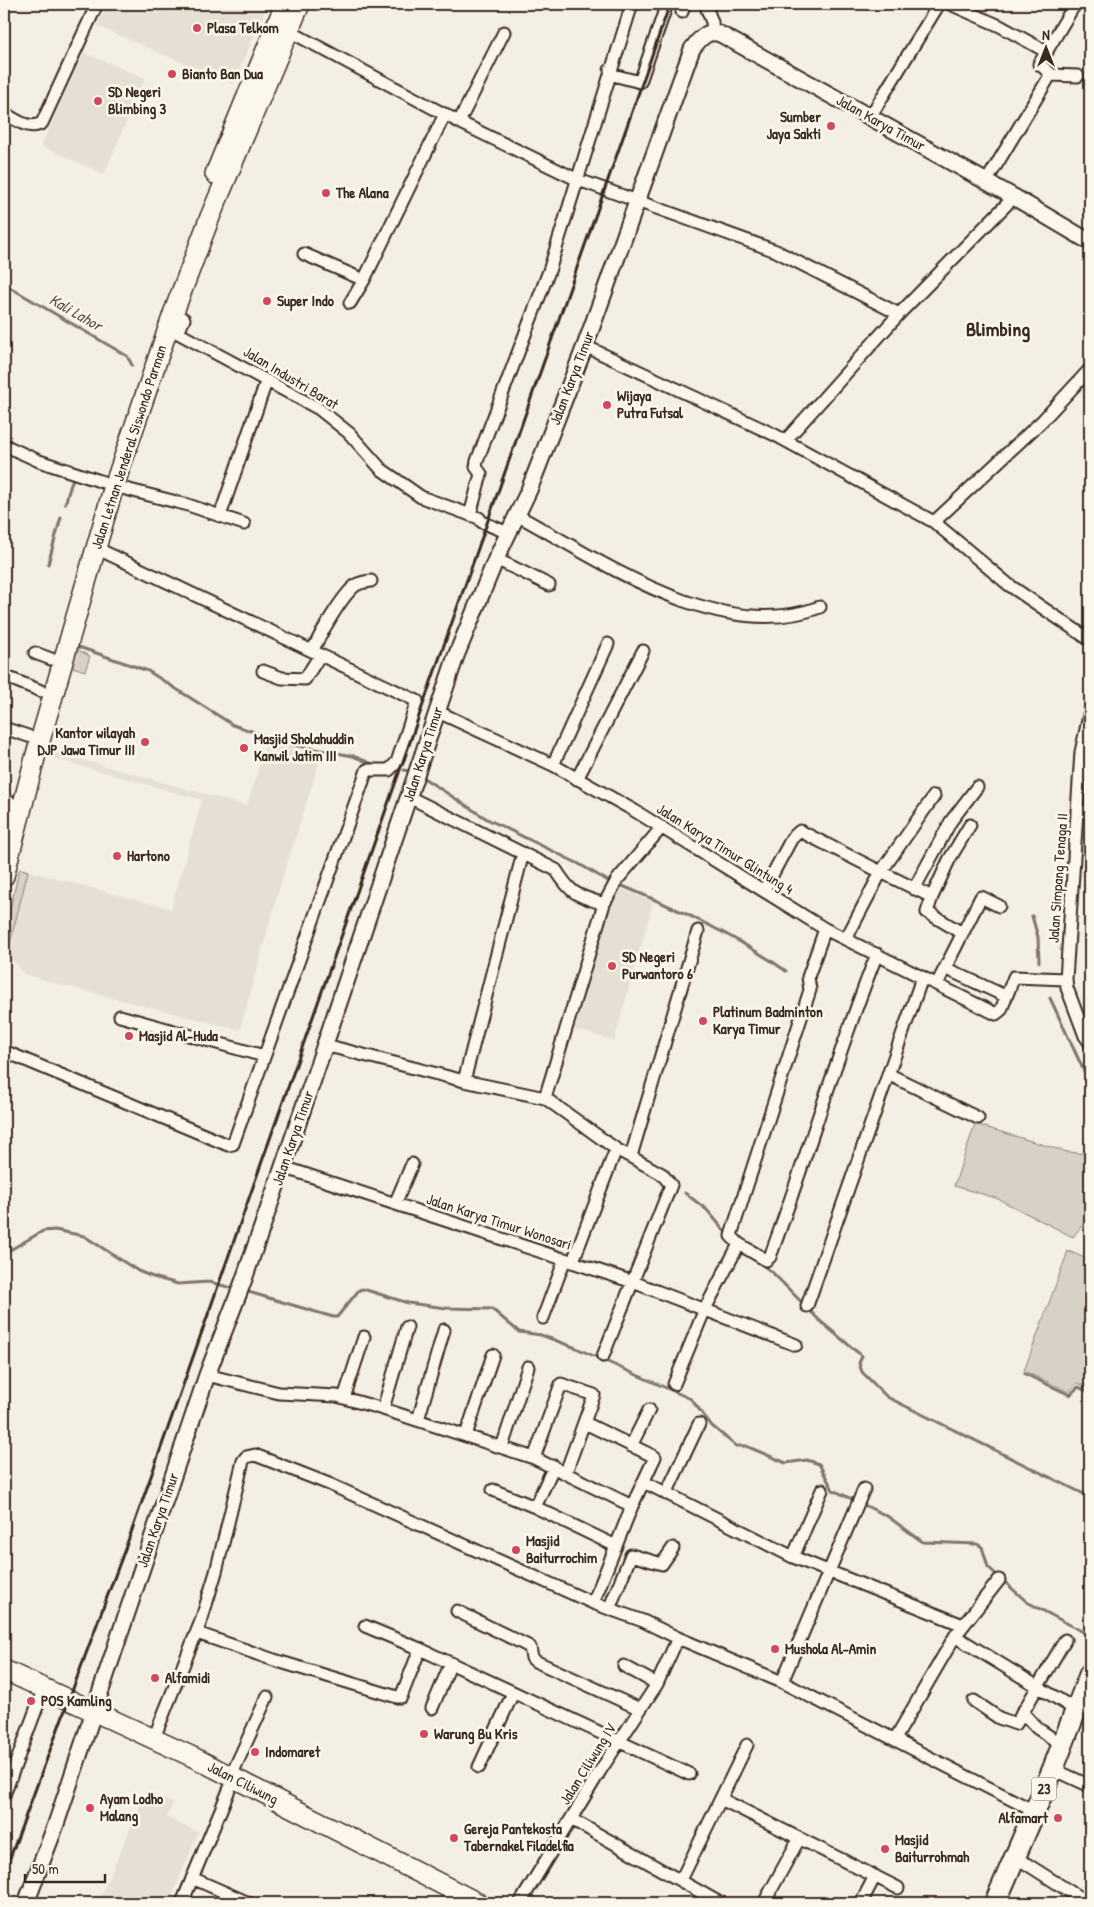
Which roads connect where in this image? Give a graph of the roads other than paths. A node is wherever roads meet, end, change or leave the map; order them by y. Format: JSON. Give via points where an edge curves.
{"nodes":[{"id":1,"x":97,"y":4,"type":"edge"},
{"id":2,"x":295,"y":4,"type":"edge"},
{"id":3,"x":632,"y":4,"type":"edge"},
{"id":4,"x":667,"y":4,"type":"edge"},
{"id":5,"x":705,"y":4,"type":"edge"},
{"id":6,"x":939,"y":4,"type":"edge"},
{"id":7,"x":950,"y":4,"type":"edge"},
{"id":8,"x":1075,"y":4,"type":"edge"},
{"id":9,"x":289,"y":31,"type":"junction"},
{"id":10,"x":504,"y":32,"type":"dead end"},
{"id":11,"x":713,"y":32,"type":"junction"},
{"id":12,"x":1046,"y":52,"type":"junction"},
{"id":13,"x":610,"y":70,"type":"junction"},
{"id":14,"x":1050,"y":75,"type":"junction"},
{"id":15,"x":1078,"y":76,"type":"dead end"},
{"id":16,"x":4,"y":113,"type":"edge"},
{"id":17,"x":445,"y":114,"type":"junction"},
{"id":18,"x":870,"y":117,"type":"junction"},
{"id":19,"x":458,"y":122,"type":"junction"},
{"id":20,"x":576,"y":179,"type":"junction"},
{"id":21,"x":986,"y":182,"type":"junction"},
{"id":22,"x":1014,"y":197,"type":"junction"},
{"id":23,"x":636,"y":202,"type":"junction"},
{"id":24,"x":1090,"y":242,"type":"edge"},
{"id":25,"x":304,"y":254,"type":"dead end"},
{"id":26,"x":364,"y":280,"type":"junction"},
{"id":27,"x":350,"y":303,"type":"dead end"},
{"id":28,"x":173,"y":314,"type":"junction"},
{"id":29,"x":899,"y":314,"type":"junction"},
{"id":30,"x":585,"y":346,"type":"junction"},
{"id":31,"x":1090,"y":369,"type":"edge"},
{"id":32,"x":266,"y":382,"type":"dead end"},
{"id":33,"x":786,"y":440,"type":"junction"},
{"id":34,"x":4,"y":445,"type":"edge"},
{"id":35,"x":108,"y":484,"type":"junction"},
{"id":36,"x":470,"y":515,"type":"junction"},
{"id":37,"x":517,"y":515,"type":"junction"},
{"id":38,"x":220,"y":516,"type":"junction"},
{"id":39,"x":934,"y":522,"type":"junction"},
{"id":40,"x":244,"y":524,"type":"dead end"},
{"id":41,"x":508,"y":533,"type":"junction"},
{"id":42,"x":96,"y":548,"type":"junction"},
{"id":43,"x":496,"y":559,"type":"junction"},
{"id":44,"x":371,"y":581,"type":"dead end"},
{"id":45,"x":549,"y":585,"type":"dead end"},
{"id":46,"x":820,"y":607,"type":"dead end"},
{"id":47,"x":1090,"y":640,"type":"edge"},
{"id":48,"x":608,"y":644,"type":"dead end"},
{"id":49,"x":643,"y":651,"type":"dead end"},
{"id":50,"x":316,"y":653,"type":"junction"},
{"id":51,"x":263,"y":671,"type":"dead end"},
{"id":52,"x":4,"y":676,"type":"edge"},
{"id":53,"x":41,"y":692,"type":"junction"},
{"id":54,"x":436,"y":711,"type":"junction"},
{"id":55,"x":1090,"y":711,"type":"edge"},
{"id":56,"x":4,"y":728,"type":"edge"},
{"id":57,"x":28,"y":736,"type":"junction"},
{"id":58,"x":553,"y":765,"type":"junction"},
{"id":59,"x":577,"y":779,"type":"junction"},
{"id":60,"x":977,"y":787,"type":"dead end"},
{"id":61,"x":934,"y":796,"type":"dead end"},
{"id":62,"x":410,"y":797,"type":"junction"},
{"id":63,"x":7,"y":803,"type":"edge"},
{"id":64,"x":1077,"y":811,"type":"junction"},
{"id":65,"x":1090,"y":812,"type":"edge"},
{"id":66,"x":970,"y":825,"type":"dead end"},
{"id":67,"x":4,"y":827,"type":"edge"},
{"id":68,"x":662,"y":828,"type":"junction"},
{"id":69,"x":523,"y":853,"type":"junction"},
{"id":70,"x":881,"y":872,"type":"junction"},
{"id":71,"x":4,"y":876,"type":"edge"},
{"id":72,"x":914,"y":889,"type":"junction"},
{"id":73,"x":764,"y":890,"type":"junction"},
{"id":74,"x":932,"y":897,"type":"junction"},
{"id":75,"x":604,"y":904,"type":"junction"},
{"id":76,"x":999,"y":906,"type":"dead end"},
{"id":77,"x":825,"y":929,"type":"junction"},
{"id":78,"x":698,"y":932,"type":"dead end"},
{"id":79,"x":962,"y":932,"type":"junction"},
{"id":80,"x":846,"y":939,"type":"junction"},
{"id":81,"x":877,"y":954,"type":"junction"},
{"id":82,"x":945,"y":968,"type":"junction"},
{"id":83,"x":922,"y":978,"type":"junction"},
{"id":84,"x":1066,"y":979,"type":"junction"},
{"id":85,"x":937,"y":984,"type":"junction"},
{"id":86,"x":1005,"y":996,"type":"junction"},
{"id":87,"x":120,"y":1016,"type":"dead end"},
{"id":88,"x":1090,"y":1043,"type":"edge"},
{"id":89,"x":325,"y":1045,"type":"junction"},
{"id":90,"x":4,"y":1051,"type":"edge"},
{"id":91,"x":264,"y":1056,"type":"junction"},
{"id":92,"x":888,"y":1074,"type":"junction"},
{"id":93,"x":464,"y":1081,"type":"junction"},
{"id":94,"x":544,"y":1098,"type":"junction"},
{"id":95,"x":978,"y":1118,"type":"dead end"},
{"id":96,"x":616,"y":1149,"type":"junction"},
{"id":97,"x":631,"y":1156,"type":"junction"},
{"id":98,"x":412,"y":1164,"type":"dead end"},
{"id":99,"x":283,"y":1167,"type":"junction"},
{"id":100,"x":396,"y":1204,"type":"junction"},
{"id":101,"x":739,"y":1244,"type":"junction"},
{"id":102,"x":569,"y":1260,"type":"junction"},
{"id":103,"x":633,"y":1282,"type":"junction"},
{"id":104,"x":807,"y":1306,"type":"dead end"},
{"id":105,"x":705,"y":1309,"type":"junction"},
{"id":106,"x":543,"y":1318,"type":"dead end"},
{"id":107,"x":407,"y":1327,"type":"dead end"},
{"id":108,"x":444,"y":1330,"type":"dead end"},
{"id":109,"x":364,"y":1336,"type":"dead end"},
{"id":110,"x":796,"y":1346,"type":"dead end"},
{"id":111,"x":493,"y":1355,"type":"dead end"},
{"id":112,"x":603,"y":1356,"type":"dead end"},
{"id":113,"x":528,"y":1368,"type":"dead end"},
{"id":114,"x":207,"y":1375,"type":"junction"},
{"id":115,"x":674,"y":1384,"type":"dead end"},
{"id":116,"x":344,"y":1398,"type":"junction"},
{"id":117,"x":383,"y":1409,"type":"junction"},
{"id":118,"x":649,"y":1410,"type":"dead end"},
{"id":119,"x":418,"y":1420,"type":"junction"},
{"id":120,"x":585,"y":1423,"type":"junction"},
{"id":121,"x":699,"y":1424,"type":"dead end"},
{"id":122,"x":466,"y":1435,"type":"junction"},
{"id":123,"x":631,"y":1446,"type":"junction"},
{"id":124,"x":502,"y":1447,"type":"junction"},
{"id":125,"x":534,"y":1458,"type":"junction"},
{"id":126,"x":554,"y":1466,"type":"junction"},
{"id":127,"x":566,"y":1472,"type":"junction"},
{"id":128,"x":644,"y":1482,"type":"junction"},
{"id":129,"x":493,"y":1490,"type":"dead end"},
{"id":130,"x":822,"y":1490,"type":"dead end"},
{"id":131,"x":666,"y":1494,"type":"junction"},
{"id":132,"x":860,"y":1497,"type":"dead end"},
{"id":133,"x":632,"y":1506,"type":"junction"},
{"id":134,"x":536,"y":1507,"type":"junction"},
{"id":135,"x":616,"y":1546,"type":"junction"},
{"id":136,"x":673,"y":1548,"type":"dead end"},
{"id":137,"x":793,"y":1557,"type":"junction"},
{"id":138,"x":830,"y":1571,"type":"junction"},
{"id":139,"x":999,"y":1580,"type":"dead end"},
{"id":140,"x":593,"y":1603,"type":"junction"},
{"id":141,"x":609,"y":1608,"type":"junction"},
{"id":142,"x":457,"y":1611,"type":"dead end"},
{"id":143,"x":963,"y":1625,"type":"junction"},
{"id":144,"x":365,"y":1626,"type":"dead end"},
{"id":145,"x":197,"y":1633,"type":"junction"},
{"id":146,"x":956,"y":1636,"type":"junction"},
{"id":147,"x":678,"y":1638,"type":"junction"},
{"id":148,"x":1065,"y":1640,"type":"dead end"},
{"id":149,"x":420,"y":1649,"type":"junction"},
{"id":150,"x":452,"y":1662,"type":"junction"},
{"id":151,"x":624,"y":1666,"type":"dead end"},
{"id":152,"x":4,"y":1670,"type":"edge"},
{"id":153,"x":1090,"y":1674,"type":"edge"},
{"id":154,"x":782,"y":1682,"type":"junction"},
{"id":155,"x":656,"y":1684,"type":"junction"},
{"id":156,"x":1038,"y":1686,"type":"junction"},
{"id":157,"x":44,"y":1688,"type":"junction"},
{"id":158,"x":513,"y":1693,"type":"junction"},
{"id":159,"x":267,"y":1697,"type":"dead end"},
{"id":160,"x":974,"y":1701,"type":"dead end"},
{"id":161,"x":432,"y":1708,"type":"dead end"},
{"id":162,"x":640,"y":1709,"type":"junction"},
{"id":163,"x":1076,"y":1710,"type":"junction"},
{"id":164,"x":94,"y":1711,"type":"junction"},
{"id":165,"x":1022,"y":1712,"type":"junction"},
{"id":166,"x":154,"y":1738,"type":"junction"},
{"id":167,"x":895,"y":1739,"type":"junction"},
{"id":168,"x":619,"y":1741,"type":"junction"},
{"id":169,"x":1062,"y":1744,"type":"junction"},
{"id":170,"x":747,"y":1745,"type":"dead end"},
{"id":171,"x":479,"y":1766,"type":"dead end"},
{"id":172,"x":1053,"y":1769,"type":"junction"},
{"id":173,"x":689,"y":1774,"type":"dead end"},
{"id":174,"x":232,"y":1777,"type":"junction"},
{"id":175,"x":1090,"y":1786,"type":"edge"},
{"id":176,"x":4,"y":1795,"type":"edge"},
{"id":177,"x":721,"y":1799,"type":"junction"},
{"id":178,"x":1034,"y":1811,"type":"junction"},
{"id":179,"x":572,"y":1819,"type":"junction"},
{"id":180,"x":799,"y":1839,"type":"junction"},
{"id":181,"x":1014,"y":1856,"type":"junction"},
{"id":182,"x":875,"y":1876,"type":"junction"},
{"id":183,"x":192,"y":1878,"type":"junction"},
{"id":184,"x":681,"y":1880,"type":"junction"},
{"id":185,"x":898,"y":1888,"type":"dead end"},
{"id":186,"x":26,"y":1903,"type":"edge"},
{"id":187,"x":182,"y":1903,"type":"edge"},
{"id":188,"x":249,"y":1903,"type":"edge"},
{"id":189,"x":478,"y":1903,"type":"edge"},
{"id":190,"x":520,"y":1903,"type":"edge"},
{"id":191,"x":720,"y":1903,"type":"edge"},
{"id":192,"x":764,"y":1903,"type":"edge"},
{"id":193,"x":861,"y":1903,"type":"edge"},
{"id":194,"x":995,"y":1903,"type":"edge"},
{"id":195,"x":1088,"y":1903,"type":"edge"}],
"edges":[{"from":1,"to":16,"type":"street","via":[[42,123],[27,125]]},
{"from":2,"to":9,"type":"main road","name":"Jalan Letnan Jenderal Siswondo Parman"},
{"from":2,"to":35,"type":"main road","name":"Jalan Letnan Jenderal Siswondo Parman","via":[[255,75],[155,332]]},
{"from":3,"to":13,"type":"street"},
{"from":4,"to":13,"type":"street","via":[[640,82],[613,75]]},
{"from":5,"to":11,"type":"street"},
{"from":6,"to":18,"type":"street"},
{"from":7,"to":12,"type":"street","via":[[1000,26]]},
{"from":8,"to":12,"type":"street"},
{"from":9,"to":17,"type":"street"},
{"from":9,"to":28,"type":"main road","name":"Jalan Letnan Jenderal Siswondo Parman","via":[[210,217]]},
{"from":10,"to":19,"type":"street"},
{"from":11,"to":18,"type":"street","name":"Jalan Karya Timur"},
{"from":11,"to":23,"type":"street","name":"Jalan Karya Timur","via":[[700,38],[687,59]]},
{"from":12,"to":14,"type":"street","via":[[1040,64]]},
{"from":13,"to":20,"type":"street"},
{"from":14,"to":15,"type":"street"},
{"from":14,"to":21,"type":"street"},
{"from":17,"to":19,"type":"street"},
{"from":17,"to":26,"type":"street"},
{"from":18,"to":21,"type":"street","name":"Jalan Karya Timur"},
{"from":19,"to":20,"type":"street"},
{"from":20,"to":23,"type":"street"},
{"from":20,"to":36,"type":"street","via":[[549,270],[477,461],[476,468],[481,474]]},
{"from":21,"to":22,"type":"street","name":"Jalan Karya Timur"},
{"from":22,"to":24,"type":"street","name":"Jalan Karya Timur"},
{"from":22,"to":29,"type":"street"},
{"from":23,"to":29,"type":"street","via":[[776,251]]},
{"from":23,"to":30,"type":"street","name":"Jalan Karya Timur"},
{"from":25,"to":26,"type":"street"},
{"from":26,"to":27,"type":"street"},
{"from":28,"to":35,"type":"main road","name":"Jalan Letnan Jenderal Siswondo Parman"},
{"from":28,"to":36,"type":"street","name":"Jalan Industri Barat","via":[[184,319],[178,333],[320,409],[349,433],[381,469],[421,497]]},
{"from":29,"to":33,"type":"street"},
{"from":30,"to":33,"type":"street"},
{"from":30,"to":37,"type":"street","name":"Jalan Karya Timur"},
{"from":31,"to":39,"type":"street","via":[[1042,422]]},
{"from":32,"to":38,"type":"street"},
{"from":33,"to":39,"type":"street"},
{"from":34,"to":35,"type":"street","via":[[39,462]]},
{"from":35,"to":38,"type":"street"},
{"from":35,"to":42,"type":"main road","name":"Jalan Letnan Jenderal Siswondo Parman"},
{"from":35,"to":53,"type":"main road","name":"Jalan Letnan Jenderal Siswondo Parman","via":[[43,656]]},
{"from":36,"to":41,"type":"street","name":"Jalan Industri Barat"},
{"from":37,"to":41,"type":"street","name":"Jalan Karya Timur"},
{"from":37,"to":46,"type":"street","via":[[623,574],[694,604],[728,613],[772,617],[804,613]]},
{"from":38,"to":40,"type":"street"},
{"from":39,"to":47,"type":"street","via":[[1009,585]]},
{"from":41,"to":43,"type":"street","name":"Jalan Karya Timur"},
{"from":42,"to":50,"type":"street"},
{"from":42,"to":71,"type":"main road","name":"Jalan Letnan Jenderal Siswondo Parman"},
{"from":43,"to":45,"type":"street"},
{"from":43,"to":54,"type":"street","name":"Jalan Karya Timur"},
{"from":44,"to":50,"type":"street","via":[[354,586],[333,615]]},
{"from":48,"to":58,"type":"street"},
{"from":49,"to":59,"type":"street"},
{"from":50,"to":51,"type":"street","via":[[305,679],[282,678]]},
{"from":50,"to":91,"type":"street","via":[[417,701],[393,766],[367,770]]},
{"from":52,"to":53,"type":"street"},
{"from":53,"to":57,"type":"main road","name":"Jalan Letnan Jenderal Siswondo Parman"},
{"from":54,"to":58,"type":"street","name":"Jalan Karya Timur Glintung 4"},
{"from":54,"to":62,"type":"street","name":"Jalan Karya Timur"},
{"from":55,"to":64,"type":"street","name":"Jalan Simpang Tenaga II","via":[[1081,752]]},
{"from":56,"to":57,"type":"street"},
{"from":57,"to":63,"type":"main road","name":"Jalan Letnan Jenderal Siswondo Parman"},
{"from":58,"to":59,"type":"street","name":"Jalan Karya Timur Glintung 4"},
{"from":59,"to":68,"type":"street","name":"Jalan Karya Timur Glintung 4"},
{"from":60,"to":72,"type":"street","via":[[951,821]]},
{"from":61,"to":70,"type":"street"},
{"from":62,"to":69,"type":"street"},
{"from":62,"to":89,"type":"street","name":"Jalan Karya Timur"},
{"from":63,"to":67,"type":"main road","name":"Jalan Letnan Jenderal Siswondo Parman"},
{"from":64,"to":65,"type":"street"},
{"from":64,"to":84,"type":"street","name":"Jalan Simpang Tenaga II"},
{"from":66,"to":74,"type":"street"},
{"from":68,"to":73,"type":"street","name":"Jalan Karya Timur Glintung 4"},
{"from":68,"to":75,"type":"street","via":[[617,880]]},
{"from":69,"to":75,"type":"street","via":[[556,870],[566,887],[574,893]]},
{"from":69,"to":93,"type":"street"},
{"from":70,"to":72,"type":"street"},
{"from":70,"to":73,"type":"street","via":[[800,831],[792,838]]},
{"from":70,"to":80,"type":"street"},
{"from":72,"to":74,"type":"street"},
{"from":73,"to":77,"type":"street","name":"Jalan Karya Timur Glintung 4"},
{"from":74,"to":79,"type":"street","via":[[927,912]]},
{"from":75,"to":94,"type":"street"},
{"from":76,"to":79,"type":"street","via":[[981,897]]},
{"from":77,"to":80,"type":"street","name":"Jalan Karya Timur Glintung 4"},
{"from":77,"to":101,"type":"street","via":[[808,978],[810,990],[732,1232],[731,1236]]},
{"from":78,"to":97,"type":"street"},
{"from":79,"to":82,"type":"street"},
{"from":80,"to":81,"type":"street","name":"Jalan Karya Timur Glintung 4"},
{"from":81,"to":83,"type":"street","name":"Jalan Karya Timur Glintung 4"},
{"from":81,"to":101,"type":"street","via":[[851,1017],[770,1258],[766,1260]]},
{"from":82,"to":85,"type":"street"},
{"from":82,"to":86,"type":"street"},
{"from":83,"to":85,"type":"street","name":"Jalan Karya Timur Glintung 4"},
{"from":83,"to":92,"type":"street"},
{"from":84,"to":86,"type":"street","via":[[1014,977]]},
{"from":84,"to":88,"type":"street","name":"Jalan Simpang Tenaga II"},
{"from":85,"to":86,"type":"street","name":"Jalan Karya Timur Glintung 4","via":[[996,1014],[1000,1012]]},
{"from":87,"to":91,"type":"street"},
{"from":89,"to":93,"type":"street"},
{"from":89,"to":99,"type":"street","name":"Jalan Karya Timur"},
{"from":90,"to":91,"type":"street","via":[[228,1145],[236,1141]]},
{"from":92,"to":95,"type":"street"},
{"from":92,"to":104,"type":"street"},
{"from":93,"to":94,"type":"street"},
{"from":94,"to":96,"type":"street"},
{"from":96,"to":97,"type":"street"},
{"from":96,"to":102,"type":"street"},
{"from":97,"to":103,"type":"street","via":[[662,1174],[670,1185]]},
{"from":98,"to":100,"type":"street"},
{"from":99,"to":100,"type":"street","name":"Jalan Karya Timur Wonosari"},
{"from":99,"to":114,"type":"street","name":"Jalan Karya Timur"},
{"from":100,"to":102,"type":"street","name":"Jalan Karya Timur Wonosari"},
{"from":101,"to":105,"type":"street"},
{"from":102,"to":103,"type":"street","name":"Jalan Karya Timur Wonosari"},
{"from":102,"to":106,"type":"street"},
{"from":103,"to":105,"type":"street","name":"Jalan Karya Timur Wonosari"},
{"from":103,"to":112,"type":"street"},
{"from":105,"to":110,"type":"street","name":"Jalan Karya Timur Wonosari"},
{"from":105,"to":115,"type":"street"},
{"from":107,"to":117,"type":"street"},
{"from":108,"to":119,"type":"street"},
{"from":109,"to":116,"type":"street"},
{"from":111,"to":122,"type":"street"},
{"from":113,"to":124,"type":"street"},
{"from":114,"to":116,"type":"street","via":[[279,1392]]},
{"from":114,"to":164,"type":"street","name":"Jalan Karya Timur"},
{"from":116,"to":117,"type":"street"},
{"from":117,"to":119,"type":"street"},
{"from":118,"to":123,"type":"street"},
{"from":119,"to":122,"type":"street"},
{"from":120,"to":123,"type":"street"},
{"from":120,"to":125,"type":"street","via":[[595,1396],[561,1384]]},
{"from":120,"to":127,"type":"street"},
{"from":121,"to":131,"type":"street"},
{"from":122,"to":124,"type":"street"},
{"from":123,"to":128,"type":"street","via":[[655,1456]]},
{"from":124,"to":125,"type":"street"},
{"from":125,"to":126,"type":"street"},
{"from":126,"to":127,"type":"street"},
{"from":126,"to":134,"type":"street"},
{"from":127,"to":133,"type":"street"},
{"from":128,"to":131,"type":"street"},
{"from":128,"to":133,"type":"street"},
{"from":129,"to":134,"type":"street"},
{"from":130,"to":137,"type":"street"},
{"from":131,"to":137,"type":"street"},
{"from":132,"to":138,"type":"street"},
{"from":133,"to":135,"type":"street"},
{"from":134,"to":135,"type":"street"},
{"from":135,"to":140,"type":"street"},
{"from":136,"to":141,"type":"street","via":[[662,1564],[631,1555]]},
{"from":137,"to":138,"type":"street"},
{"from":138,"to":143,"type":"street"},
{"from":138,"to":154,"type":"street"},
{"from":139,"to":143,"type":"street"},
{"from":140,"to":141,"type":"street"},
{"from":140,"to":145,"type":"street","via":[[329,1484],[250,1455],[243,1461],[216,1572]]},
{"from":141,"to":147,"type":"street"},
{"from":142,"to":162,"type":"street","via":[[531,1648],[535,1661]]},
{"from":143,"to":146,"type":"street"},
{"from":144,"to":149,"type":"street"},
{"from":145,"to":149,"type":"street","via":[[274,1660],[397,1696],[402,1696]]},
{"from":145,"to":166,"type":"street"},
{"from":146,"to":156,"type":"street"},
{"from":146,"to":167,"type":"street"},
{"from":147,"to":154,"type":"street"},
{"from":147,"to":155,"type":"street","name":"Jalan Ciliwung IV"},
{"from":148,"to":156,"type":"street"},
{"from":149,"to":150,"type":"street"},
{"from":150,"to":158,"type":"street"},
{"from":150,"to":161,"type":"street"},
{"from":151,"to":155,"type":"street"},
{"from":152,"to":157,"type":"main road","name":"Jalan Ciliwung"},
{"from":153,"to":163,"type":"highway","number":"23"},
{"from":154,"to":167,"type":"street"},
{"from":155,"to":162,"type":"street","name":"Jalan Ciliwung IV"},
{"from":156,"to":163,"type":"street"},
{"from":156,"to":165,"type":"street"},
{"from":157,"to":164,"type":"main road","name":"Jalan Ciliwung"},
{"from":157,"to":176,"type":"street"},
{"from":158,"to":168,"type":"street"},
{"from":158,"to":171,"type":"street"},
{"from":159,"to":174,"type":"street"},
{"from":160,"to":165,"type":"street","via":[[1012,1724],[1016,1724]]},
{"from":162,"to":168,"type":"street","name":"Jalan Ciliwung IV"},
{"from":163,"to":169,"type":"highway","number":"23"},
{"from":164,"to":166,"type":"main road","name":"Jalan Ciliwung"},
{"from":164,"to":186,"type":"street","name":"Jalan Karya Timur"},
{"from":165,"to":169,"type":"street","via":[[1037,1728]]},
{"from":166,"to":174,"type":"main road","name":"Jalan Ciliwung"},
{"from":167,"to":178,"type":"street"},
{"from":168,"to":173,"type":"street"},
{"from":168,"to":179,"type":"street","name":"Jalan Ciliwung IV"},
{"from":169,"to":172,"type":"highway","number":"23"},
{"from":170,"to":177,"type":"street"},
{"from":172,"to":175,"type":"street"},
{"from":172,"to":178,"type":"highway","number":"23"},
{"from":174,"to":183,"type":"street"},
{"from":174,"to":189,"type":"main road","name":"Jalan Ciliwung"},
{"from":177,"to":180,"type":"street"},
{"from":177,"to":184,"type":"street"},
{"from":178,"to":181,"type":"highway","number":"23"},
{"from":179,"to":184,"type":"street"},
{"from":179,"to":190,"type":"street","name":"Jalan Ciliwung IV"},
{"from":180,"to":182,"type":"street"},
{"from":180,"to":192,"type":"street"},
{"from":181,"to":194,"type":"highway","number":"23"},
{"from":181,"to":195,"type":"street"},
{"from":182,"to":185,"type":"street"},
{"from":182,"to":193,"type":"street"},
{"from":183,"to":187,"type":"street"},
{"from":183,"to":188,"type":"street"},
{"from":184,"to":191,"type":"street"}]}
